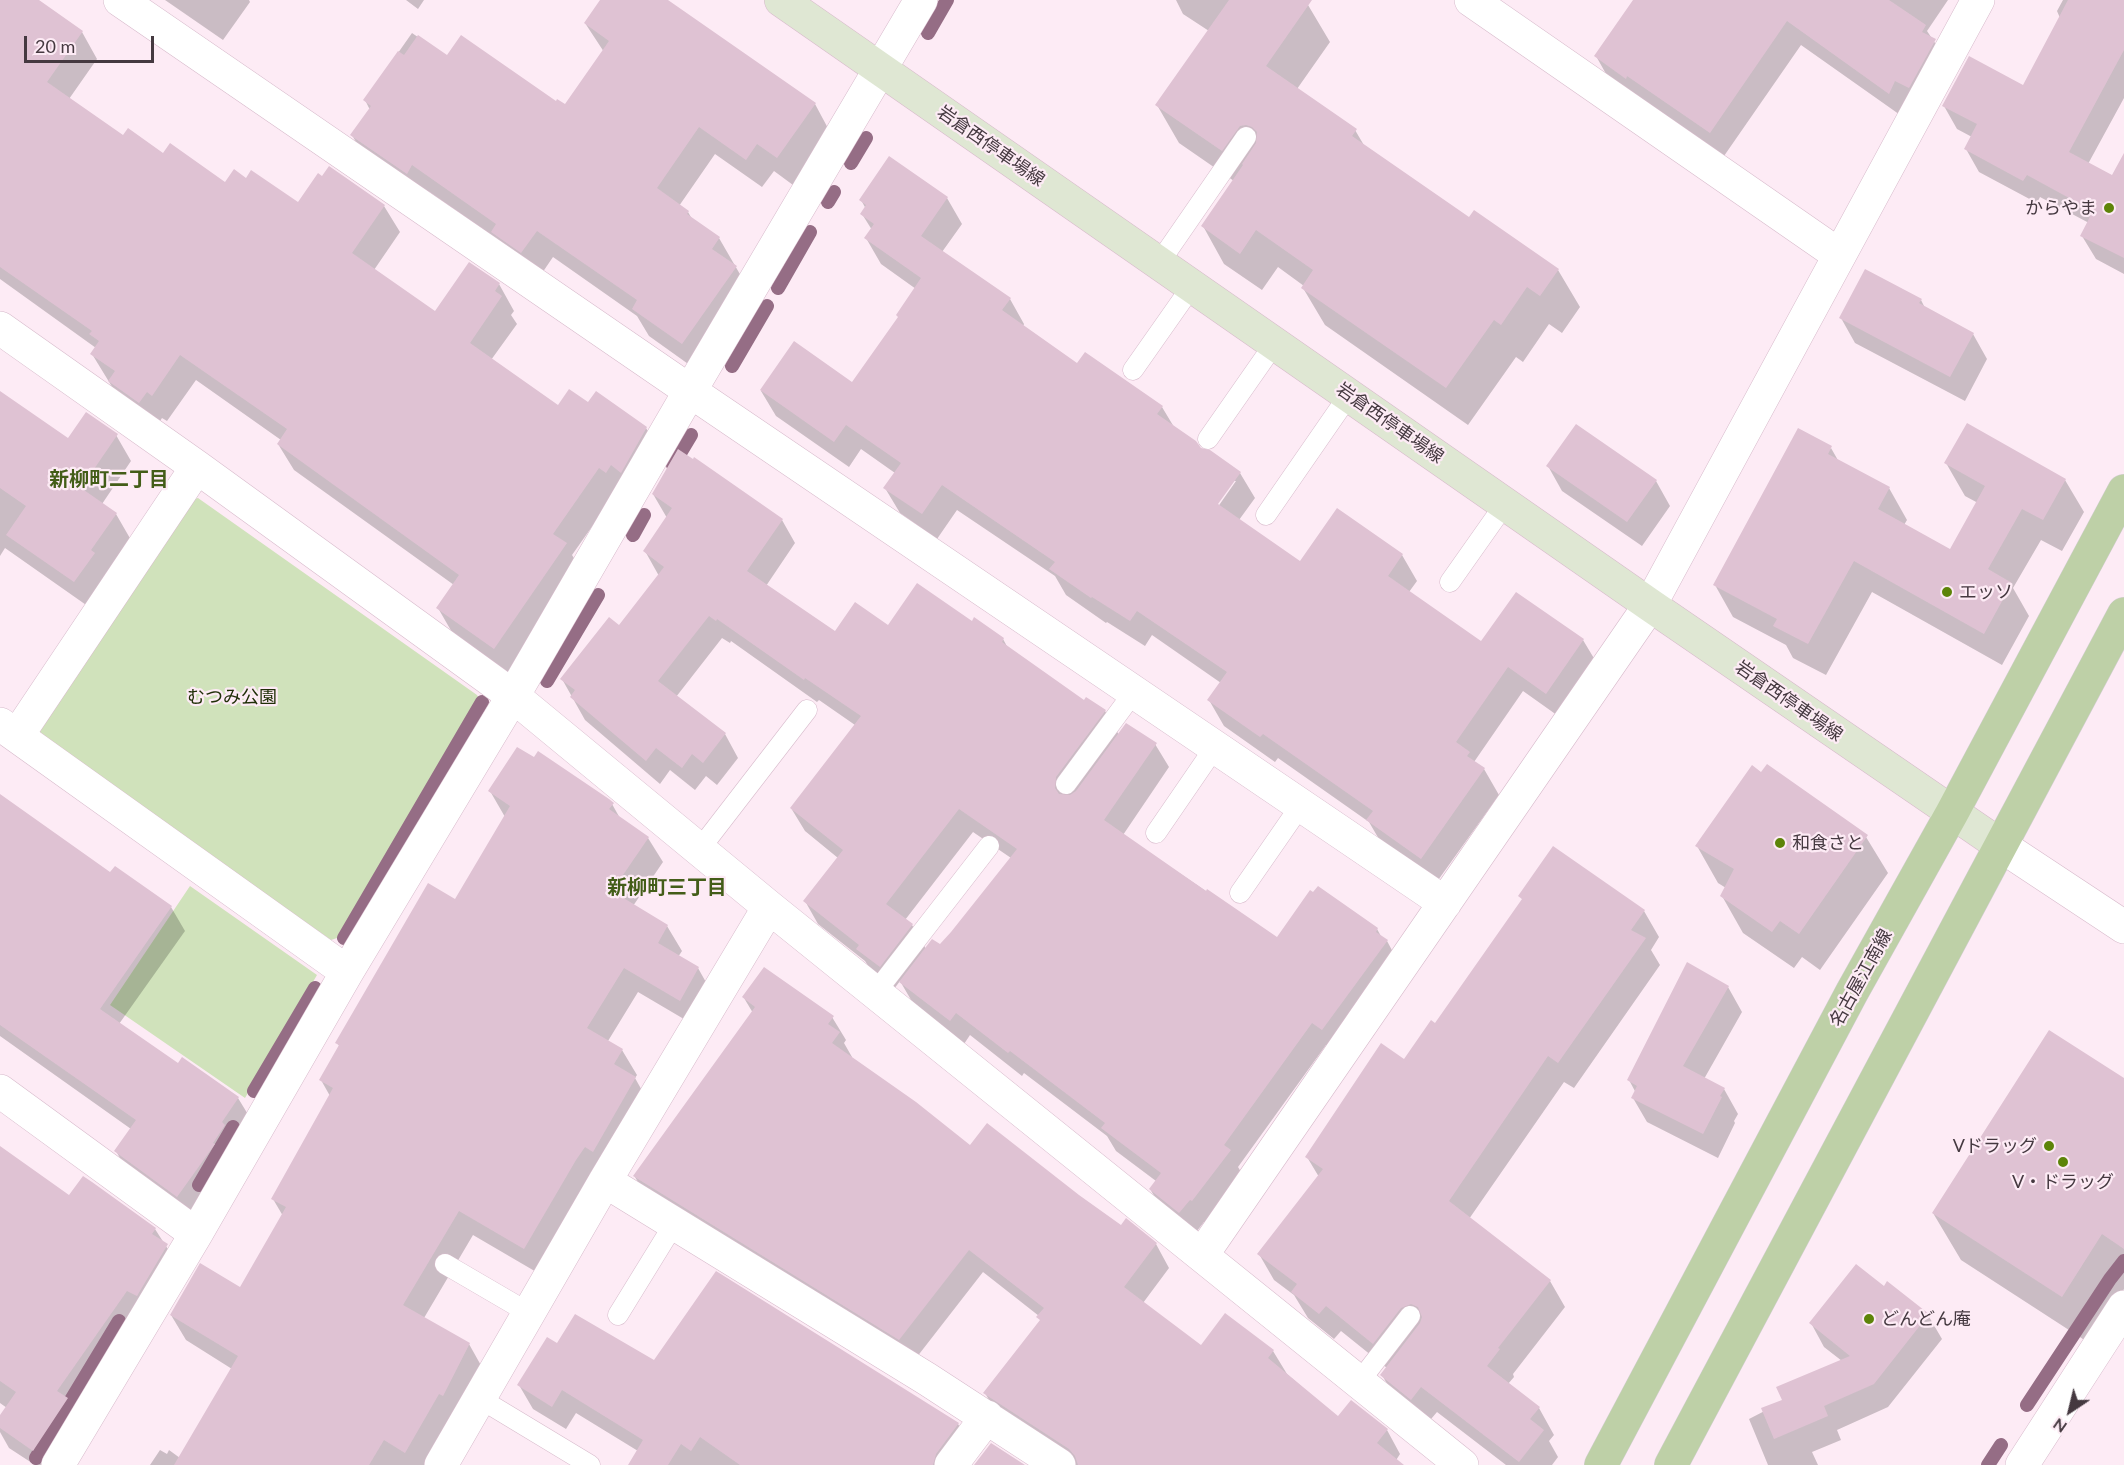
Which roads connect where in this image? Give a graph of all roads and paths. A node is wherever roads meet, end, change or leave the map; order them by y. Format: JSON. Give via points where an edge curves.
{"nodes":[{"id":1,"x":120,"y":0,"type":"edge"},
{"id":2,"x":781,"y":0,"type":"edge"},
{"id":3,"x":921,"y":0,"type":"edge"},
{"id":4,"x":1471,"y":0,"type":"edge"},
{"id":5,"x":1978,"y":0,"type":"edge"},
{"id":6,"x":881,"y":69,"type":"junction"},
{"id":7,"x":1246,"y":137,"type":"dead end"},
{"id":8,"x":1839,"y":255,"type":"junction"},
{"id":9,"x":1159,"y":262,"type":"junction"},
{"id":10,"x":1192,"y":286,"type":"junction"},
{"id":11,"x":0,"y":328,"type":"edge"},
{"id":12,"x":1275,"y":343,"type":"junction"},
{"id":13,"x":1133,"y":370,"type":"dead end"},
{"id":14,"x":690,"y":391,"type":"junction"},
{"id":15,"x":1349,"y":395,"type":"junction"},
{"id":16,"x":1208,"y":439,"type":"dead end"},
{"id":17,"x":197,"y":467,"type":"junction"},
{"id":18,"x":2124,"y":491,"type":"edge"},
{"id":19,"x":1505,"y":504,"type":"junction"},
{"id":20,"x":1266,"y":515,"type":"dead end"},
{"id":21,"x":1450,"y":582,"type":"dead end"},
{"id":22,"x":1650,"y":605,"type":"junction"},
{"id":23,"x":2124,"y":614,"type":"edge"},
{"id":24,"x":1134,"y":692,"type":"junction"},
{"id":25,"x":513,"y":696,"type":"junction"},
{"id":26,"x":807,"y":710,"type":"dead end"},
{"id":27,"x":8,"y":730,"type":"edge"},
{"id":28,"x":1215,"y":747,"type":"junction"},
{"id":29,"x":1066,"y":784,"type":"dead end"},
{"id":30,"x":1301,"y":805,"type":"junction"},
{"id":31,"x":1952,"y":813,"type":"junction"},
{"id":32,"x":1156,"y":833,"type":"dead end"},
{"id":33,"x":2000,"y":845,"type":"junction"},
{"id":34,"x":989,"y":846,"type":"dead end"},
{"id":35,"x":699,"y":850,"type":"junction"},
{"id":36,"x":1240,"y":893,"type":"dead end"},
{"id":37,"x":1445,"y":903,"type":"junction"},
{"id":38,"x":769,"y":907,"type":"junction"},
{"id":39,"x":2124,"y":927,"type":"edge"},
{"id":40,"x":347,"y":972,"type":"junction"},
{"id":41,"x":875,"y":993,"type":"junction"},
{"id":42,"x":0,"y":1091,"type":"edge"},
{"id":43,"x":605,"y":1181,"type":"junction"},
{"id":44,"x":674,"y":1224,"type":"junction"},
{"id":45,"x":196,"y":1234,"type":"junction"},
{"id":46,"x":1202,"y":1255,"type":"junction"},
{"id":47,"x":445,"y":1264,"type":"dead end"},
{"id":48,"x":529,"y":1313,"type":"junction"},
{"id":49,"x":618,"y":1315,"type":"dead end"},
{"id":50,"x":1410,"y":1316,"type":"dead end"},
{"id":51,"x":2120,"y":1322,"type":"edge"},
{"id":52,"x":1359,"y":1382,"type":"junction"},
{"id":53,"x":480,"y":1398,"type":"junction"},
{"id":54,"x":987,"y":1417,"type":"junction"},
{"id":55,"x":58,"y":1465,"type":"edge"},
{"id":56,"x":441,"y":1465,"type":"edge"},
{"id":57,"x":590,"y":1465,"type":"edge"},
{"id":58,"x":951,"y":1465,"type":"edge"},
{"id":59,"x":1059,"y":1465,"type":"edge"},
{"id":60,"x":1462,"y":1465,"type":"edge"},
{"id":61,"x":1601,"y":1465,"type":"edge"},
{"id":62,"x":1671,"y":1465,"type":"edge"},
{"id":63,"x":2022,"y":1465,"type":"edge"}],
"edges":[{"from":1,"to":14,"type":"street"},
{"from":2,"to":6,"type":"main road","name":"岩倉西停車場線"},
{"from":3,"to":6,"type":"street"},
{"from":4,"to":8,"type":"street"},
{"from":5,"to":8,"type":"street"},
{"from":6,"to":9,"type":"main road","name":"岩倉西停車場線"},
{"from":6,"to":14,"type":"street"},
{"from":7,"to":9,"type":"lane"},
{"from":8,"to":22,"type":"street"},
{"from":9,"to":10,"type":"main road","name":"岩倉西停車場線"},
{"from":10,"to":12,"type":"main road","name":"岩倉西停車場線"},
{"from":10,"to":13,"type":"lane"},
{"from":11,"to":17,"type":"street"},
{"from":12,"to":15,"type":"main road","name":"岩倉西停車場線"},
{"from":12,"to":16,"type":"lane"},
{"from":14,"to":24,"type":"street"},
{"from":14,"to":25,"type":"street"},
{"from":15,"to":19,"type":"main road","name":"岩倉西停車場線"},
{"from":15,"to":20,"type":"lane"},
{"from":17,"to":25,"type":"street"},
{"from":17,"to":27,"type":"street"},
{"from":18,"to":31,"type":"main road","name":"名古屋江南線"},
{"from":19,"to":21,"type":"lane"},
{"from":19,"to":22,"type":"main road","name":"岩倉西停車場線"},
{"from":22,"to":31,"type":"main road","name":"岩倉西停車場線"},
{"from":22,"to":37,"type":"street"},
{"from":23,"to":33,"type":"main road"},
{"from":24,"to":28,"type":"street"},
{"from":24,"to":29,"type":"lane"},
{"from":25,"to":35,"type":"street"},
{"from":25,"to":40,"type":"street"},
{"from":26,"to":35,"type":"lane"},
{"from":27,"to":40,"type":"street"},
{"from":28,"to":30,"type":"street"},
{"from":28,"to":32,"type":"lane"},
{"from":30,"to":36,"type":"lane"},
{"from":30,"to":37,"type":"street"},
{"from":31,"to":33,"type":"main road","name":"岩倉西停車場線"},
{"from":31,"to":61,"type":"main road","name":"名古屋江南線","via":[[1852,992]]},
{"from":33,"to":39,"type":"street"},
{"from":33,"to":62,"type":"main road"},
{"from":34,"to":41,"type":"lane"},
{"from":35,"to":38,"type":"street"},
{"from":37,"to":46,"type":"street"},
{"from":38,"to":41,"type":"street"},
{"from":38,"to":43,"type":"street"},
{"from":40,"to":45,"type":"street"},
{"from":41,"to":46,"type":"street"},
{"from":42,"to":45,"type":"street"},
{"from":43,"to":44,"type":"street"},
{"from":43,"to":48,"type":"street"},
{"from":44,"to":49,"type":"lane"},
{"from":44,"to":54,"type":"street"},
{"from":45,"to":55,"type":"street"},
{"from":46,"to":52,"type":"street"},
{"from":47,"to":48,"type":"lane"},
{"from":48,"to":53,"type":"street"},
{"from":50,"to":52,"type":"lane"},
{"from":51,"to":63,"type":"street"},
{"from":52,"to":60,"type":"street"},
{"from":53,"to":56,"type":"street"},
{"from":53,"to":57,"type":"lane"},
{"from":54,"to":58,"type":"street"},
{"from":54,"to":59,"type":"street"}]}
